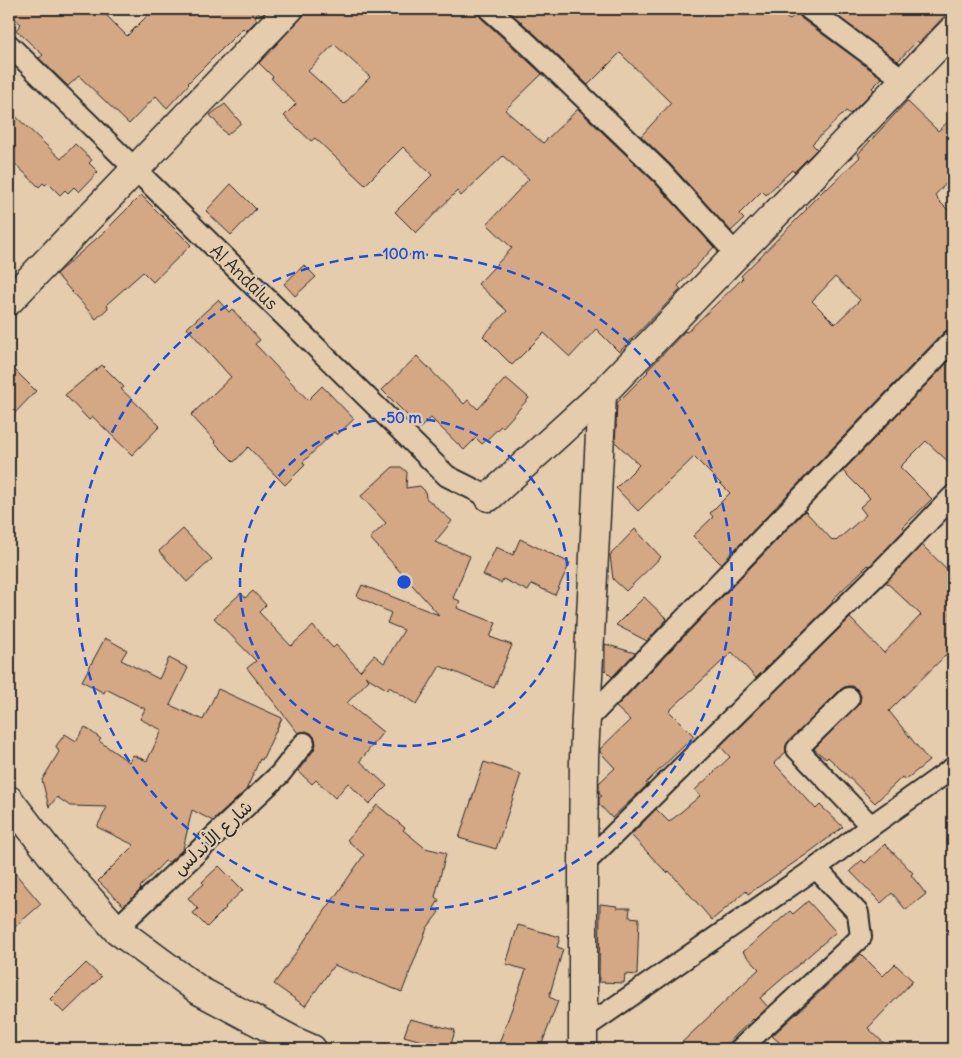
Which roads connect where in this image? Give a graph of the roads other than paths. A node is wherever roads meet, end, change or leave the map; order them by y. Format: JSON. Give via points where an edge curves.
{"nodes":[{"id":1,"x":289,"y":9,"type":"edge"},
{"id":2,"x":489,"y":9,"type":"edge"},
{"id":3,"x":810,"y":9,"type":"edge"},
{"id":4,"x":953,"y":30,"type":"edge"},
{"id":5,"x":9,"y":45,"type":"edge"},
{"id":6,"x":904,"y":80,"type":"junction"},
{"id":7,"x":134,"y":170,"type":"junction"},
{"id":8,"x":736,"y":254,"type":"junction"},
{"id":9,"x":9,"y":301,"type":"edge"},
{"id":10,"x":953,"y":340,"type":"edge"},
{"id":11,"x":602,"y":394,"type":"junction"},
{"id":12,"x":953,"y":496,"type":"edge"},
{"id":13,"x":489,"y":497,"type":"joint"},
{"id":14,"x":849,"y":698,"type":"dead end"},
{"id":15,"x":586,"y":721,"type":"junction"},
{"id":16,"x":304,"y":743,"type":"dead end"},
{"id":17,"x":953,"y":768,"type":"edge"},
{"id":18,"x":9,"y":802,"type":"edge"},
{"id":19,"x":871,"y":826,"type":"junction"},
{"id":20,"x":583,"y":865,"type":"junction"},
{"id":21,"x":816,"y":868,"type":"junction"},
{"id":22,"x":116,"y":929,"type":"junction"},
{"id":23,"x":583,"y":1039,"type":"edge"},
{"id":24,"x":312,"y":1049,"type":"edge"},
{"id":25,"x":740,"y":1049,"type":"edge"}],
"edges":[{"from":1,"to":7,"type":"street"},
{"from":2,"to":8,"type":"street","via":[[662,173]]},
{"from":3,"to":6,"type":"street"},
{"from":4,"to":6,"type":"street"},
{"from":5,"to":7,"type":"street","name":"Al Andalus"},
{"from":6,"to":8,"type":"street"},
{"from":7,"to":9,"type":"street"},
{"from":7,"to":13,"type":"street","name":"Al Andalus","via":[[446,476]]},
{"from":8,"to":11,"type":"street"},
{"from":10,"to":15,"type":"street"},
{"from":11,"to":13,"type":"street"},
{"from":11,"to":15,"type":"street"},
{"from":12,"to":20,"type":"street"},
{"from":14,"to":19,"type":"street","via":[[797,749]]},
{"from":15,"to":20,"type":"street"},
{"from":16,"to":22,"type":"street","name":"شارع الأندلس","via":[[280,774]]},
{"from":17,"to":19,"type":"street"},
{"from":18,"to":22,"type":"street"},
{"from":19,"to":21,"type":"street"},
{"from":20,"to":23,"type":"street"},
{"from":21,"to":23,"type":"street"},
{"from":21,"to":25,"type":"street","via":[[858,913],[861,937]]},
{"from":22,"to":24,"type":"street","via":[[200,991]]}]}
